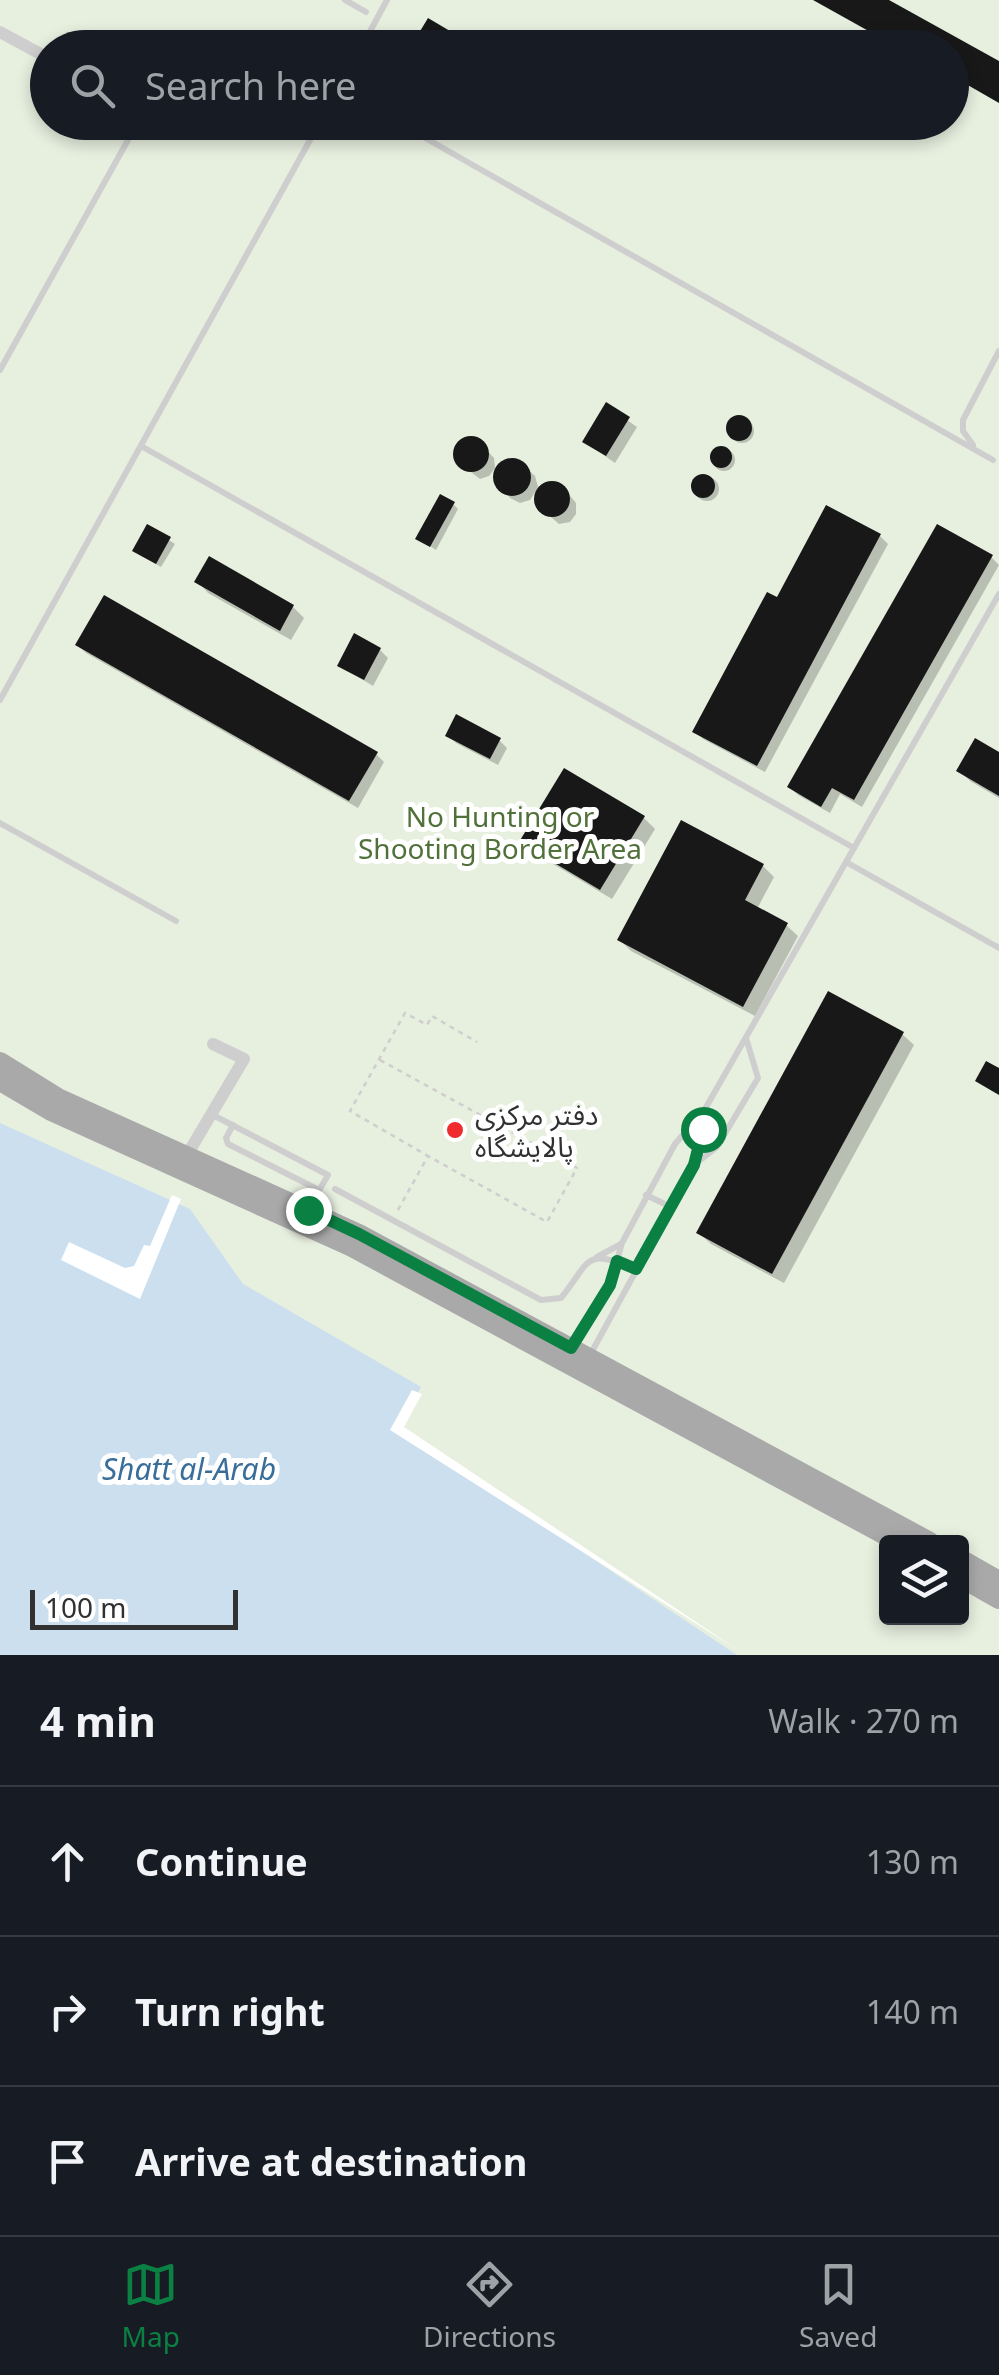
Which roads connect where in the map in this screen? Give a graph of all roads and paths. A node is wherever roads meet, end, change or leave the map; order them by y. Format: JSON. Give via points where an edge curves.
{"nodes":[{"id":1,"x":346,"y":0,"type":"edge"},
{"id":2,"x":387,"y":0,"type":"edge"},
{"id":3,"x":366,"y":12,"type":"dead end"},
{"id":4,"x":371,"y":30,"type":"edge"},
{"id":5,"x":0,"y":32,"type":"edge"},
{"id":6,"x":30,"y":48,"type":"edge"},
{"id":7,"x":128,"y":140,"type":"edge"},
{"id":8,"x":310,"y":140,"type":"edge"},
{"id":9,"x":429,"y":140,"type":"edge"},
{"id":10,"x":999,"y":351,"type":"edge"},
{"id":11,"x":0,"y":370,"type":"edge"},
{"id":12,"x":141,"y":446,"type":"junction"},
{"id":13,"x":996,"y":462,"type":"edge"},
{"id":14,"x":999,"y":594,"type":"edge"},
{"id":15,"x":0,"y":700,"type":"edge"},
{"id":16,"x":0,"y":824,"type":"edge"},
{"id":17,"x":854,"y":848,"type":"junction"},
{"id":18,"x":846,"y":862,"type":"junction"},
{"id":19,"x":176,"y":920,"type":"dead end"},
{"id":20,"x":999,"y":948,"type":"edge"},
{"id":21,"x":746,"y":1037,"type":"junction"},
{"id":22,"x":477,"y":1042,"type":"dead end"},
{"id":23,"x":212,"y":1044,"type":"dead end"},
{"id":24,"x":380,"y":1060,"type":"junction"},
{"id":25,"x":0,"y":1062,"type":"edge"},
{"id":26,"x":0,"y":1081,"type":"edge"},
{"id":27,"x":705,"y":1109,"type":"junction"},
{"id":28,"x":212,"y":1114,"type":"junction"},
{"id":29,"x":233,"y":1126,"type":"junction"},
{"id":30,"x":188,"y":1155,"type":"junction"},
{"id":31,"x":428,"y":1156,"type":"junction"},
{"id":32,"x":694,"y":1165,"type":"junction"},
{"id":33,"x":319,"y":1190,"type":"junction"},
{"id":34,"x":335,"y":1190,"type":"dead end"},
{"id":35,"x":646,"y":1195,"type":"junction"},
{"id":36,"x":671,"y":1207,"type":"junction"},
{"id":37,"x":308,"y":1210,"type":"junction"},
{"id":38,"x":393,"y":1220,"type":"junction"},
{"id":39,"x":622,"y":1243,"type":"junction"},
{"id":40,"x":595,"y":1258,"type":"junction"},
{"id":41,"x":617,"y":1261,"type":"junction"},
{"id":42,"x":636,"y":1269,"type":"junction"},
{"id":43,"x":580,"y":1353,"type":"junction"},
{"id":44,"x":885,"y":1535,"type":"edge"},
{"id":45,"x":917,"y":1535,"type":"edge"},
{"id":46,"x":969,"y":1564,"type":"edge"},
{"id":47,"x":999,"y":1581,"type":"edge"},
{"id":48,"x":969,"y":1582,"type":"edge"},
{"id":49,"x":999,"y":1599,"type":"edge"}],
"edges":[{"from":1,"to":3,"type":"lane"},
{"from":2,"to":4,"type":"lane"},
{"from":5,"to":6,"type":"street"},
{"from":7,"to":11,"type":"lane"},
{"from":8,"to":12,"type":"lane"},
{"from":9,"to":13,"type":"lane"},
{"from":10,"to":13,"type":"lane","via":[[963,420],[967,438]]},
{"from":12,"to":15,"type":"lane"},
{"from":12,"to":17,"type":"lane"},
{"from":14,"to":17,"type":"lane"},
{"from":16,"to":19,"type":"lane"},
{"from":17,"to":18,"type":"lane"},
{"from":18,"to":20,"type":"lane"},
{"from":18,"to":21,"type":"lane"},
{"from":21,"to":27,"type":"lane"},
{"from":21,"to":32,"type":"lane","via":[[758,1078],[717,1147]]},
{"from":22,"to":24,"type":"path","via":[[432,1016],[427,1025],[406,1013]]},
{"from":23,"to":28,"type":"street","via":[[244,1060]]},
{"from":24,"to":31,"type":"path","via":[[350,1111]]},
{"from":24,"to":31,"type":"path","via":[[577,1168],[546,1222]]},
{"from":25,"to":30,"type":"main road","via":[[58,1098]]},
{"from":26,"to":44,"type":"main road","via":[[51,1112],[352,1247]]},
{"from":27,"to":32,"type":"lane"},
{"from":27,"to":35,"type":"lane"},
{"from":28,"to":29,"type":"lane"},
{"from":28,"to":30,"type":"street"},
{"from":29,"to":33,"type":"lane","via":[[228,1144]]},
{"from":29,"to":33,"type":"lane","via":[[328,1175]]},
{"from":30,"to":37,"type":"main road"},
{"from":31,"to":38,"type":"path"},
{"from":32,"to":36,"type":"lane"},
{"from":33,"to":37,"type":"lane"},
{"from":34,"to":38,"type":"lane"},
{"from":35,"to":36,"type":"lane"},
{"from":35,"to":39,"type":"lane"},
{"from":36,"to":42,"type":"lane"},
{"from":37,"to":43,"type":"main road"},
{"from":38,"to":40,"type":"lane","via":[[548,1301],[560,1298],[577,1270]]},
{"from":39,"to":40,"type":"lane"},
{"from":39,"to":41,"type":"lane"},
{"from":40,"to":41,"type":"lane"},
{"from":41,"to":42,"type":"lane"},
{"from":41,"to":43,"type":"lane"},
{"from":42,"to":43,"type":"lane"},
{"from":43,"to":45,"type":"main road"},
{"from":46,"to":47,"type":"main road"},
{"from":48,"to":49,"type":"main road"}]}
